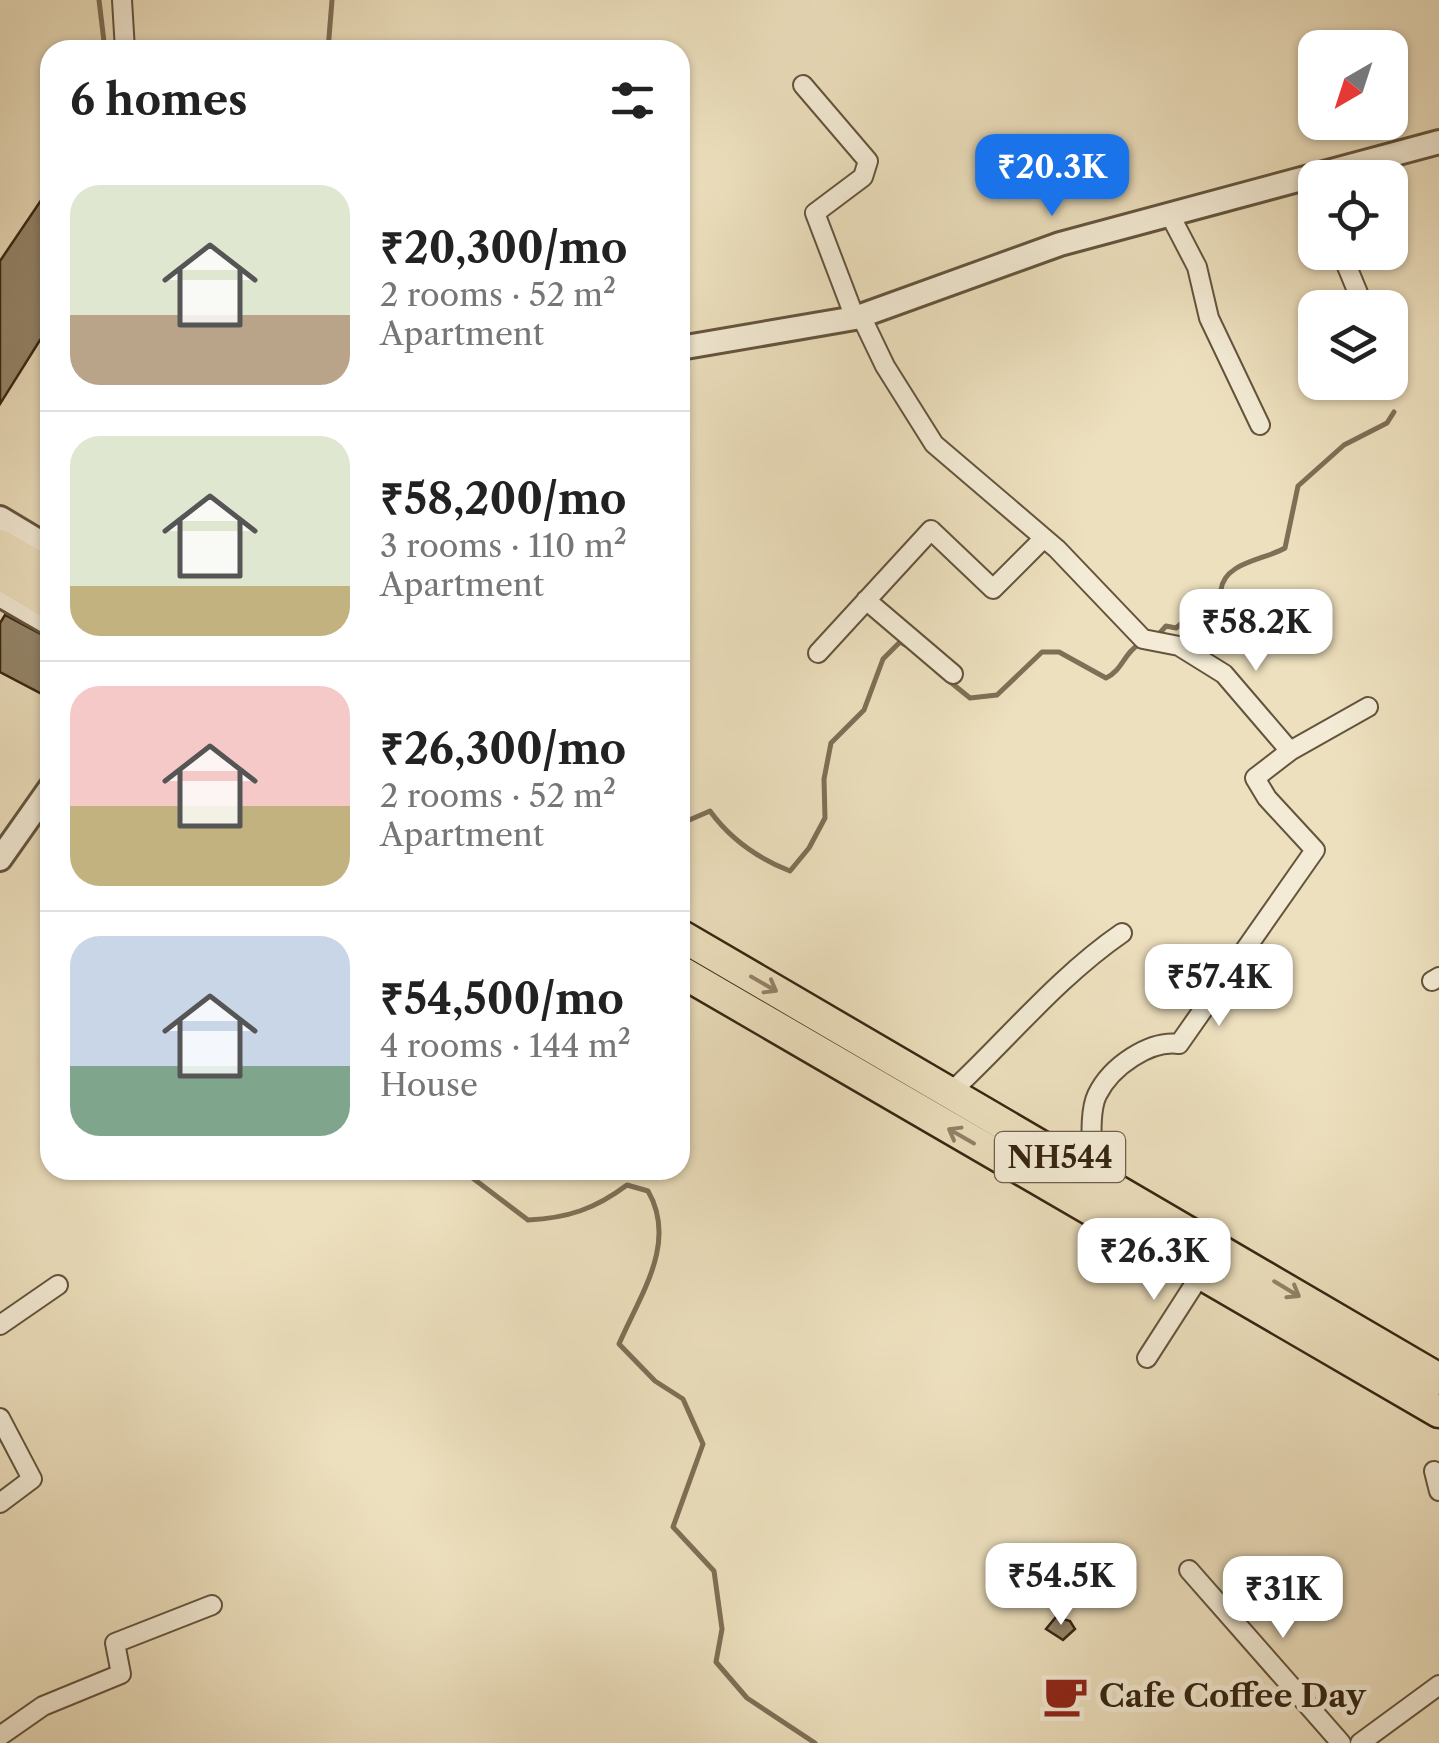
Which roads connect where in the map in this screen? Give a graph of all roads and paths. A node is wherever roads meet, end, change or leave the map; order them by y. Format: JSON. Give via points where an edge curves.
{"nodes":[{"id":1,"x":122,"y":0,"type":"edge"},
{"id":2,"x":124,"y":40,"type":"edge"},
{"id":3,"x":802,"y":85,"type":"dead end"},
{"id":4,"x":1439,"y":142,"type":"edge"},
{"id":5,"x":1385,"y":160,"type":"edge"},
{"id":6,"x":1298,"y":187,"type":"edge"},
{"id":7,"x":1170,"y":214,"type":"junction"},
{"id":8,"x":858,"y":317,"type":"junction"},
{"id":9,"x":690,"y":346,"type":"edge"},
{"id":10,"x":1260,"y":425,"type":"dead end"},
{"id":11,"x":0,"y":518,"type":"edge"},
{"id":12,"x":1044,"y":538,"type":"junction"},
{"id":13,"x":40,"y":542,"type":"edge"},
{"id":14,"x":0,"y":545,"type":"edge"},
{"id":15,"x":40,"y":568,"type":"edge"},
{"id":16,"x":0,"y":574,"type":"edge"},
{"id":17,"x":0,"y":595,"type":"edge"},
{"id":18,"x":40,"y":598,"type":"edge"},
{"id":19,"x":866,"y":600,"type":"junction"},
{"id":20,"x":40,"y":618,"type":"edge"},
{"id":21,"x":818,"y":653,"type":"dead end"},
{"id":22,"x":953,"y":674,"type":"dead end"},
{"id":23,"x":1368,"y":708,"type":"dead end"},
{"id":24,"x":1290,"y":751,"type":"junction"},
{"id":25,"x":40,"y":802,"type":"edge"},
{"id":26,"x":0,"y":859,"type":"edge"},
{"id":27,"x":1122,"y":933,"type":"dead end"},
{"id":28,"x":690,"y":941,"type":"edge"},
{"id":29,"x":690,"y":977,"type":"edge"},
{"id":30,"x":950,"y":1092,"type":"junction"},
{"id":31,"x":1092,"y":1174,"type":"junction"},
{"id":32,"x":1201,"y":1274,"type":"junction"},
{"id":33,"x":58,"y":1285,"type":"dead end"},
{"id":34,"x":0,"y":1325,"type":"edge"},
{"id":35,"x":1147,"y":1358,"type":"dead end"},
{"id":36,"x":1439,"y":1379,"type":"edge"},
{"id":37,"x":1439,"y":1412,"type":"edge"},
{"id":38,"x":0,"y":1418,"type":"edge"},
{"id":39,"x":1434,"y":1472,"type":"dead end"},
{"id":40,"x":1439,"y":1492,"type":"edge"},
{"id":41,"x":0,"y":1503,"type":"edge"},
{"id":42,"x":1188,"y":1570,"type":"dead end"},
{"id":43,"x":212,"y":1606,"type":"dead end"},
{"id":44,"x":1439,"y":1685,"type":"edge"},
{"id":45,"x":0,"y":1736,"type":"edge"},
{"id":46,"x":1341,"y":1743,"type":"edge"},
{"id":47,"x":1360,"y":1743,"type":"edge"}],
"edges":[{"from":1,"to":2,"type":"street"},
{"from":3,"to":8,"type":"street","via":[[868,161],[863,178],[815,213]]},
{"from":4,"to":5,"type":"street"},
{"from":6,"to":7,"type":"street"},
{"from":7,"to":8,"type":"street","via":[[1060,244]]},
{"from":7,"to":10,"type":"street","via":[[1197,268],[1208,318]]},
{"from":8,"to":9,"type":"street"},
{"from":8,"to":12,"type":"street","via":[[934,444]]},
{"from":11,"to":13,"type":"street"},
{"from":12,"to":19,"type":"street","via":[[993,589],[930,530]]},
{"from":12,"to":24,"type":"street","via":[[1143,639],[1179,646],[1224,674]]},
{"from":14,"to":15,"type":"highway"},
{"from":16,"to":18,"type":"highway"},
{"from":17,"to":20,"type":"street"},
{"from":19,"to":21,"type":"street"},
{"from":19,"to":22,"type":"street"},
{"from":23,"to":24,"type":"street"},
{"from":24,"to":31,"type":"street","via":[[1255,778],[1315,850],[1180,1044],[1159,1042],[1119,1068],[1096,1096]]},
{"from":25,"to":26,"type":"street"},
{"from":27,"to":30,"type":"street","via":[[1082,960]]},
{"from":28,"to":30,"type":"highway","number":"NH544","one_way":true},
{"from":32,"to":29,"type":"highway","number":"NH544","one_way":true},
{"from":30,"to":31,"type":"highway","number":"NH544"},
{"from":31,"to":36,"type":"highway","number":"NH544","one_way":true},
{"from":32,"to":35,"type":"street"},
{"from":32,"to":37,"type":"highway","number":"NH544"},
{"from":33,"to":34,"type":"street"},
{"from":38,"to":41,"type":"street","via":[[32,1480]]},
{"from":39,"to":40,"type":"street"},
{"from":42,"to":46,"type":"street"},
{"from":43,"to":45,"type":"street","via":[[115,1643],[121,1674],[67,1694]]},
{"from":44,"to":47,"type":"street"}]}
